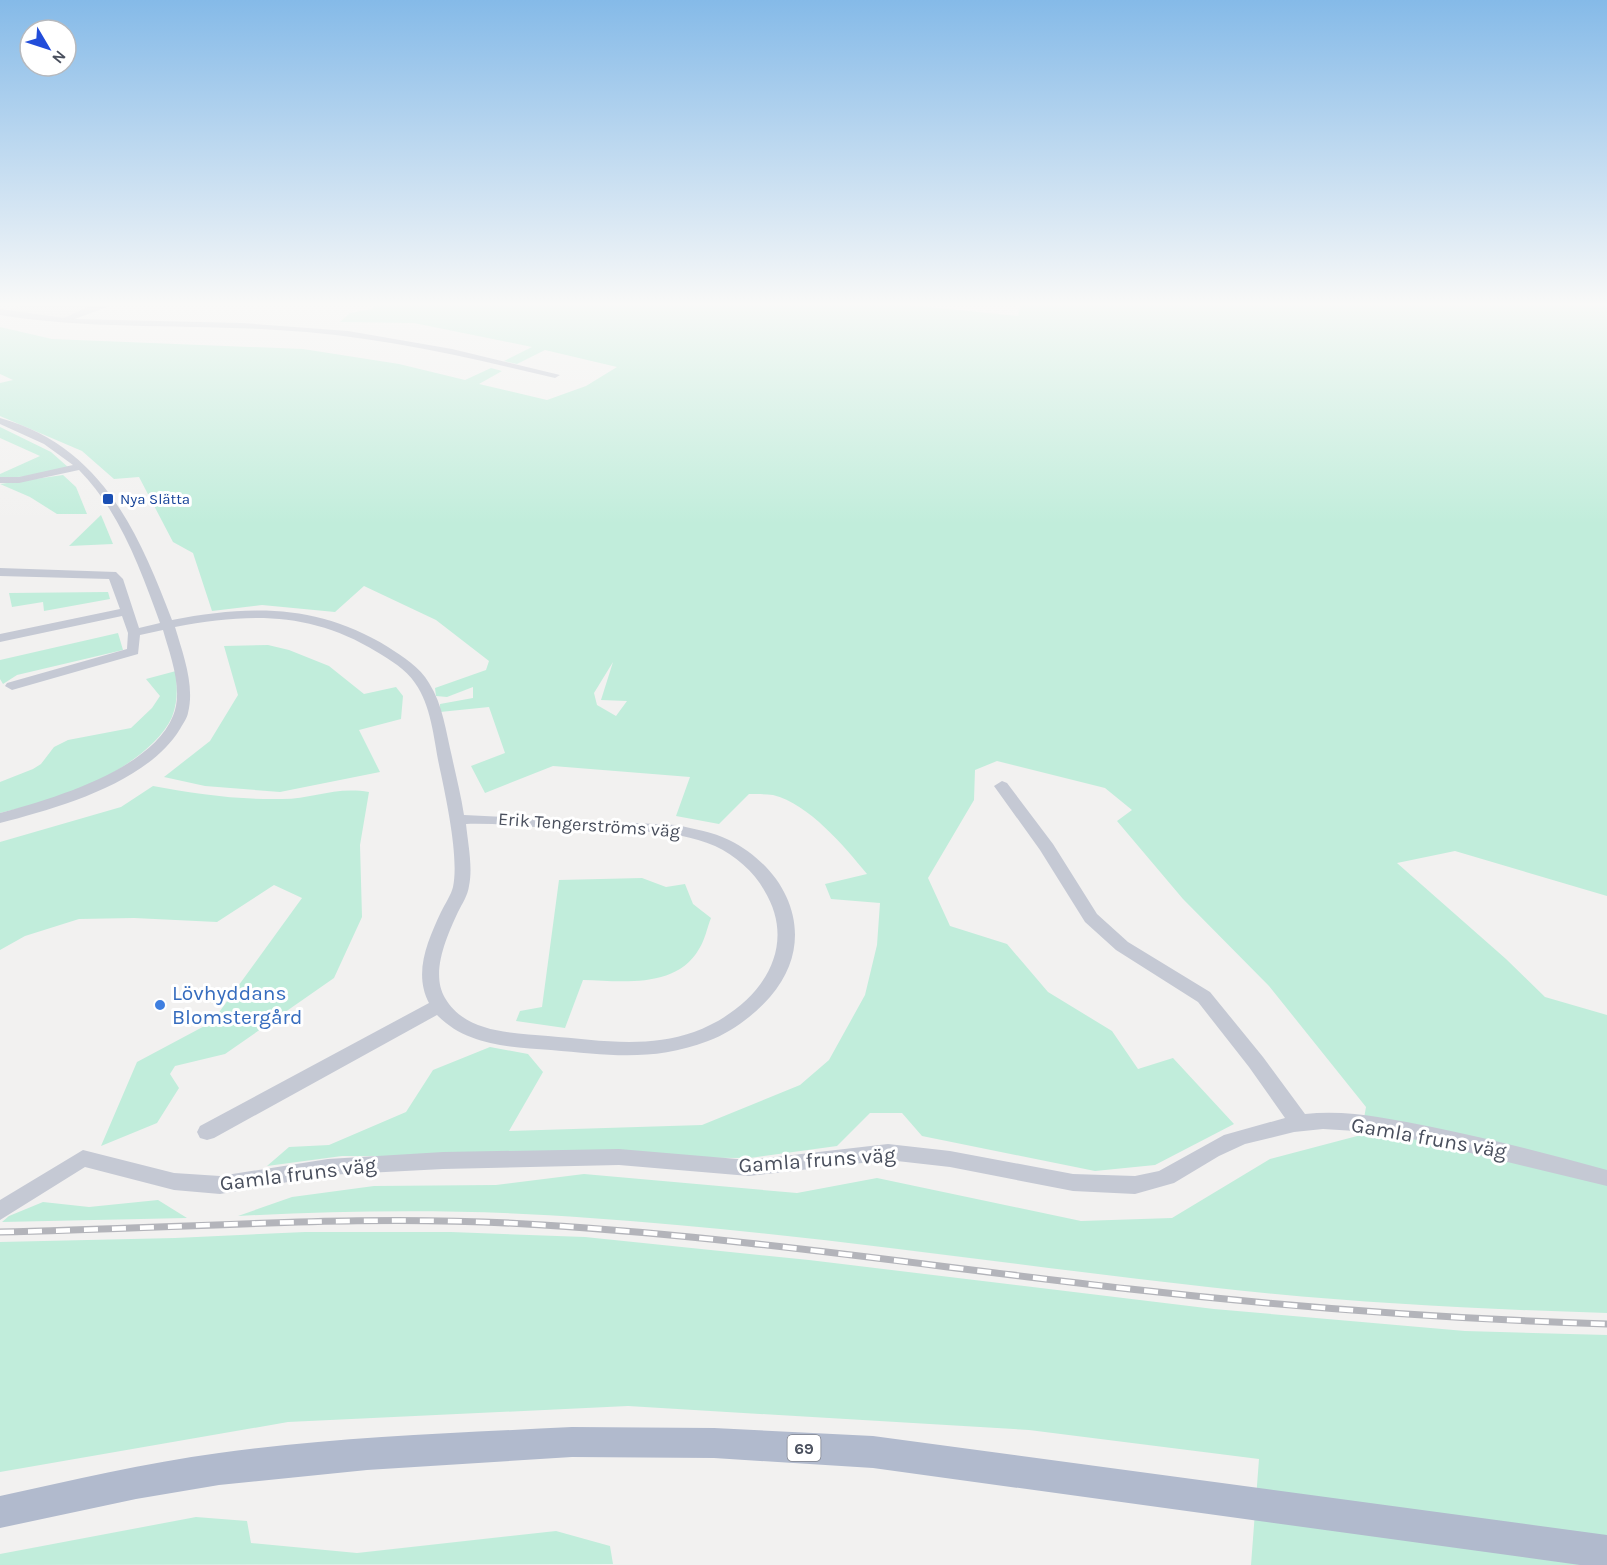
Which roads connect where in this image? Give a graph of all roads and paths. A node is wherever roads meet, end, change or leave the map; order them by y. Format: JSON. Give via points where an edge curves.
{"nodes":[{"id":1,"x":0,"y":421,"type":"edge"},
{"id":2,"x":81,"y":466,"type":"junction"},
{"id":3,"x":0,"y":480,"type":"edge"},
{"id":4,"x":0,"y":572,"type":"edge"},
{"id":5,"x":126,"y":611,"type":"junction"},
{"id":6,"x":166,"y":624,"type":"junction"},
{"id":7,"x":134,"y":633,"type":"junction"},
{"id":8,"x":0,"y":638,"type":"edge"},
{"id":9,"x":12,"y":686,"type":"dead end"},
{"id":10,"x":1002,"y":786,"type":"dead end"},
{"id":11,"x":0,"y":818,"type":"edge"},
{"id":12,"x":458,"y":820,"type":"junction"},
{"id":13,"x":438,"y":1006,"type":"junction"},
{"id":14,"x":1299,"y":1122,"type":"junction"},
{"id":15,"x":207,"y":1132,"type":"dead end"},
{"id":16,"x":1607,"y":1178,"type":"edge"},
{"id":17,"x":0,"y":1211,"type":"edge"},
{"id":18,"x":0,"y":1512,"type":"edge"},
{"id":19,"x":1607,"y":1552,"type":"edge"}],
"edges":[{"from":1,"to":2,"type":"street","via":[[36,435]]},
{"from":2,"to":3,"type":"street","via":[[47,475]]},
{"from":2,"to":6,"type":"street","via":[[102,490],[137,553]]},
{"from":4,"to":5,"type":"street","via":[[111,575],[117,579]]},
{"from":5,"to":7,"type":"street"},
{"from":5,"to":8,"type":"street"},
{"from":6,"to":7,"type":"street"},
{"from":6,"to":11,"type":"street","via":[[183,683],[182,710],[168,736],[137,762],[102,783],[52,804]]},
{"from":6,"to":12,"type":"street","via":[[258,612],[316,619],[367,638],[414,673],[428,695]]},
{"from":7,"to":9,"type":"street","via":[[133,651]]},
{"from":10,"to":14,"type":"street","via":[[1091,918],[1122,946],[1204,997]]},
{"from":12,"to":13,"type":"street","via":[[461,887],[431,961]]},
{"from":12,"to":13,"type":"street","name":"Erik Tengerströms väg","via":[[644,825],[702,835],[724,843],[756,868],[783,904],[789,932],[782,966],[766,991],[723,1025],[677,1045],[636,1049],[502,1039],[474,1031]]},
{"from":13,"to":15,"type":"street"},
{"from":14,"to":16,"type":"street","name":"Gamla fruns väg","via":[[1382,1125],[1485,1145]]},
{"from":14,"to":17,"type":"street","name":"Gamla fruns väg","via":[[1215,1148],[1182,1170],[1136,1185],[1047,1178],[887,1152],[753,1168],[640,1157],[417,1162],[331,1167],[220,1185],[176,1181],[83,1158]]},
{"from":18,"to":19,"type":"main road","number":"69","via":[[219,1469],[367,1454],[572,1442],[714,1443],[884,1454]]}]}
